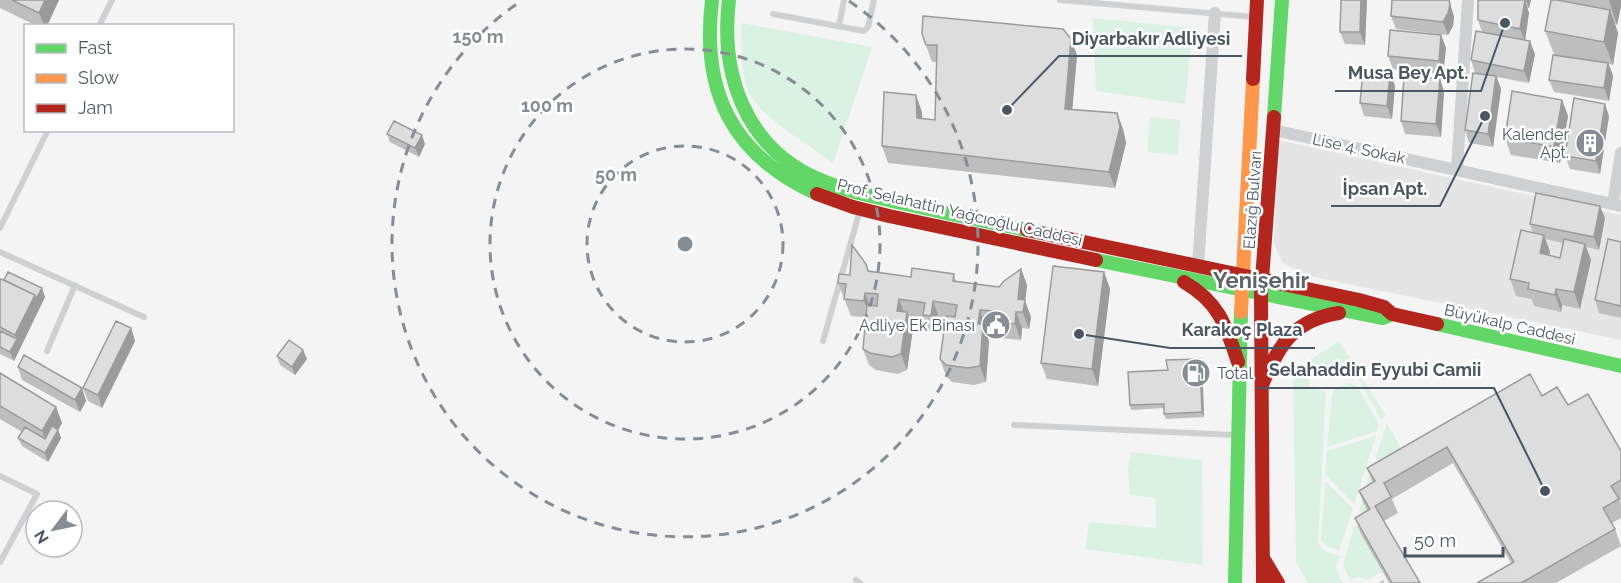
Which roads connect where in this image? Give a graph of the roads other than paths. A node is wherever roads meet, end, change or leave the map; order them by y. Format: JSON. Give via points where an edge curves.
{"nodes":[{"id":1,"x":112,"y":0,"type":"edge"},
{"id":2,"x":712,"y":0,"type":"edge"},
{"id":3,"x":729,"y":0,"type":"edge"},
{"id":4,"x":844,"y":0,"type":"edge"},
{"id":5,"x":874,"y":0,"type":"edge"},
{"id":6,"x":1060,"y":0,"type":"edge"},
{"id":7,"x":1257,"y":0,"type":"edge"},
{"id":8,"x":1282,"y":0,"type":"edge"},
{"id":9,"x":1468,"y":0,"type":"edge"},
{"id":10,"x":1215,"y":13,"type":"junction"},
{"id":11,"x":773,"y":14,"type":"dead end"},
{"id":12,"x":1256,"y":18,"type":"junction"},
{"id":13,"x":100,"y":24,"type":"edge"},
{"id":14,"x":839,"y":27,"type":"junction"},
{"id":15,"x":1273,"y":130,"type":"junction"},
{"id":16,"x":47,"y":132,"type":"edge"},
{"id":17,"x":1621,"y":153,"type":"edge"},
{"id":18,"x":1456,"y":169,"type":"junction"},
{"id":19,"x":1617,"y":205,"type":"edge"},
{"id":20,"x":860,"y":209,"type":"junction"},
{"id":21,"x":0,"y":228,"type":"edge"},
{"id":22,"x":0,"y":252,"type":"edge"},
{"id":23,"x":1198,"y":267,"type":"junction"},
{"id":24,"x":1169,"y":274,"type":"junction"},
{"id":25,"x":1242,"y":282,"type":"junction"},
{"id":26,"x":75,"y":285,"type":"junction"},
{"id":27,"x":1262,"y":286,"type":"junction"},
{"id":28,"x":1352,"y":312,"type":"junction"},
{"id":29,"x":1392,"y":314,"type":"junction"},
{"id":30,"x":144,"y":316,"type":"dead end"},
{"id":31,"x":823,"y":341,"type":"dead end"},
{"id":32,"x":47,"y":351,"type":"dead end"},
{"id":33,"x":1621,"y":366,"type":"edge"},
{"id":34,"x":1240,"y":367,"type":"junction"},
{"id":35,"x":1262,"y":387,"type":"junction"},
{"id":36,"x":1014,"y":425,"type":"dead end"},
{"id":37,"x":1238,"y":436,"type":"junction"},
{"id":38,"x":0,"y":476,"type":"edge"},
{"id":39,"x":1263,"y":558,"type":"junction"},
{"id":40,"x":0,"y":562,"type":"edge"},
{"id":41,"x":1235,"y":583,"type":"edge"},
{"id":42,"x":1263,"y":583,"type":"edge"},
{"id":43,"x":1278,"y":583,"type":"edge"}],
"edges":[{"from":1,"to":13,"type":"lane"},
{"from":2,"to":20,"type":"street","name":"Prof. Selahattin Yağcıoğlu Caddesi","via":[[708,28],[711,70],[722,104],[743,139],[768,165],[797,185]]},
{"from":3,"to":23,"type":"street","name":"Prof. Selahattin Yağcıoğlu Caddesi","via":[[726,47],[739,98],[767,142],[806,174],[853,192]]},
{"from":4,"to":14,"type":"lane"},
{"from":5,"to":14,"type":"lane","via":[[864,31]]},
{"from":6,"to":10,"type":"lane"},
{"from":7,"to":12,"type":"street","name":"Elazığ Bulvarı"},
{"from":8,"to":15,"type":"street","name":"Elazığ Bulvarı"},
{"from":9,"to":18,"type":"street"},
{"from":10,"to":12,"type":"lane"},
{"from":10,"to":23,"type":"street"},
{"from":11,"to":14,"type":"lane"},
{"from":12,"to":25,"type":"street","name":"Elazığ Bulvarı"},
{"from":15,"to":18,"type":"street","name":"Lise 4. Sokak"},
{"from":15,"to":27,"type":"street","name":"Elazığ Bulvarı"},
{"from":16,"to":21,"type":"lane"},
{"from":17,"to":19,"type":"street"},
{"from":18,"to":19,"type":"street","name":"Lise 4. Sokak"},
{"from":20,"to":24,"type":"street","name":"Prof. Selahattin Yağcıoğlu Caddesi"},
{"from":20,"to":31,"type":"lane"},
{"from":22,"to":26,"type":"lane"},
{"from":23,"to":25,"type":"street","name":"Prof. Selahattin Yağcıoğlu Caddesi"},
{"from":24,"to":25,"type":"street","name":"Prof. Selahattin Yağcıoğlu Caddesi"},
{"from":24,"to":34,"type":"street","via":[[1215,304]]},
{"from":25,"to":27,"type":"street","name":"Büyükalp Caddesi"},
{"from":25,"to":34,"type":"street","name":"Elazığ Bulvarı"},
{"from":26,"to":30,"type":"lane"},
{"from":26,"to":32,"type":"lane"},
{"from":27,"to":28,"type":"street","name":"Büyükalp Caddesi"},
{"from":27,"to":29,"type":"street","name":"Büyükalp Caddesi","via":[[1359,300]]},
{"from":27,"to":35,"type":"street","name":"Elazığ Bulvarı"},
{"from":28,"to":29,"type":"street","name":"Büyükalp Caddesi","via":[[1382,318]]},
{"from":28,"to":35,"type":"street","via":[[1315,318],[1294,330],[1274,356]]},
{"from":29,"to":33,"type":"street","name":"Büyükalp Caddesi"},
{"from":34,"to":37,"type":"street","name":"Elazığ Bulvarı"},
{"from":35,"to":39,"type":"street","name":"Elazığ Bulvarı"},
{"from":36,"to":37,"type":"lane"},
{"from":37,"to":41,"type":"street","name":"Elazığ Bulvarı"},
{"from":38,"to":40,"type":"lane","via":[[37,494]]},
{"from":39,"to":42,"type":"street","name":"Elazığ Bulvarı"},
{"from":39,"to":43,"type":"street"}]}
